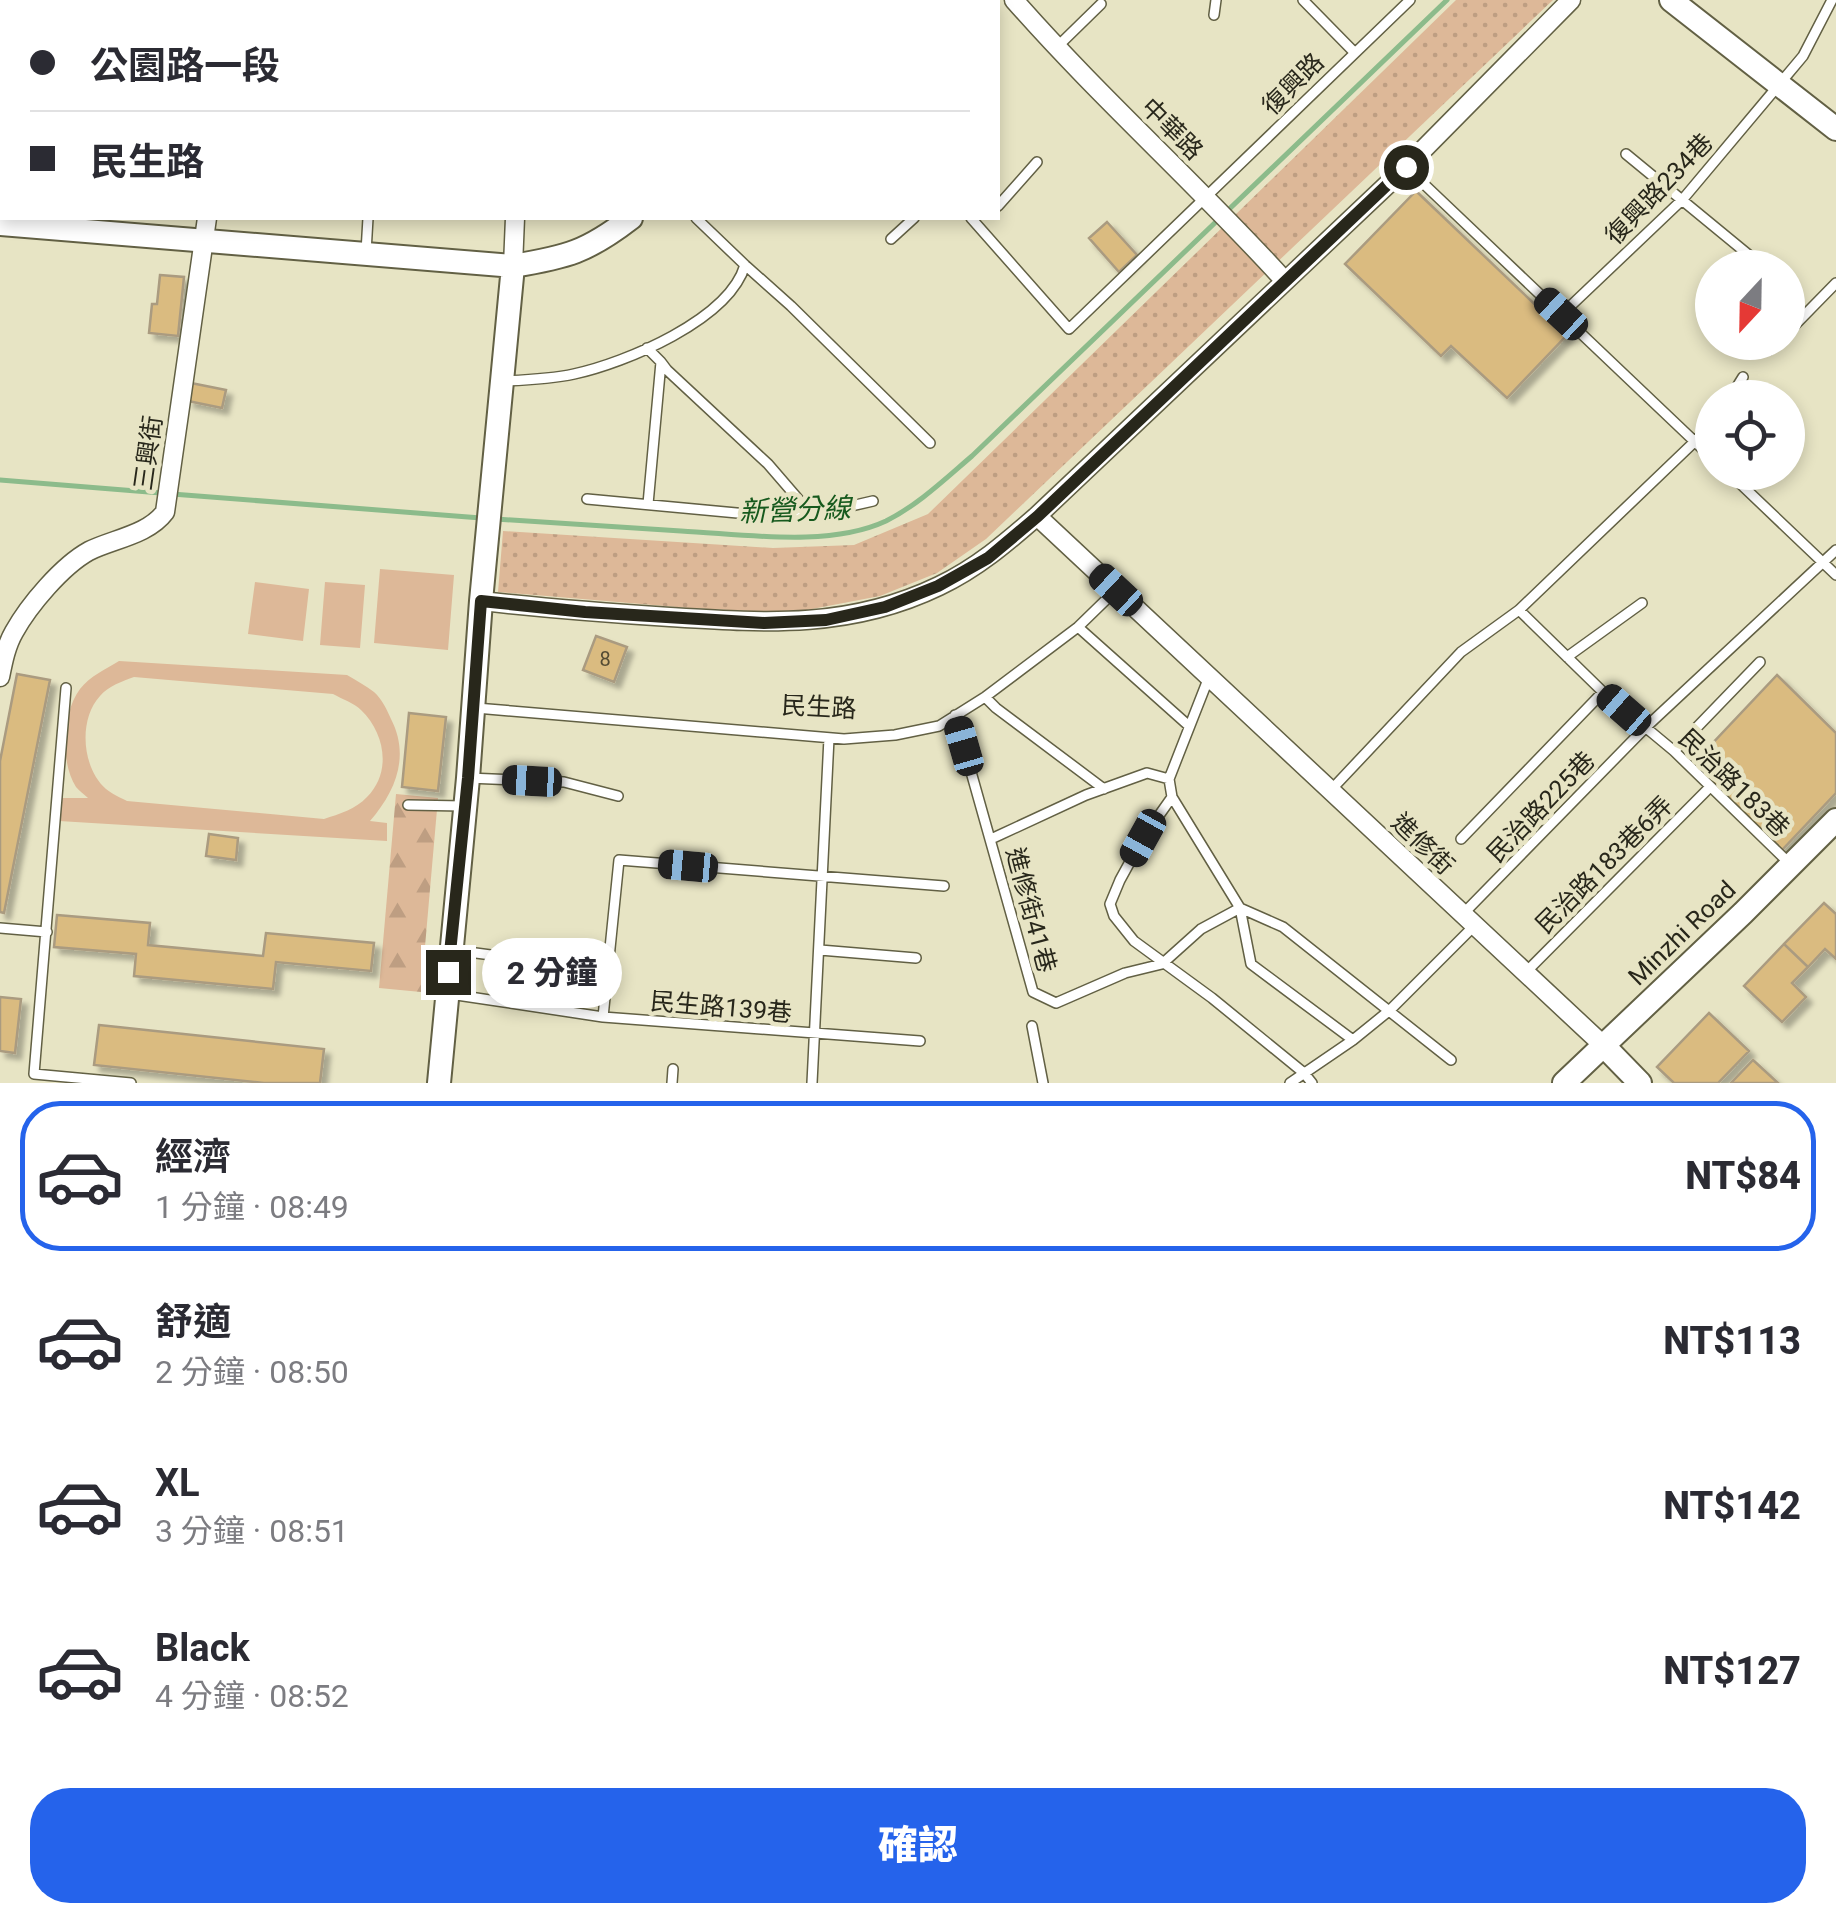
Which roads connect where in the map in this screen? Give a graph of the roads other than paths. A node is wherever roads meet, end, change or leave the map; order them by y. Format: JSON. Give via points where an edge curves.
{"nodes":[{"id":1,"x":1014,"y":0,"type":"edge"},
{"id":2,"x":1216,"y":0,"type":"edge"},
{"id":3,"x":1303,"y":0,"type":"edge"},
{"id":4,"x":1410,"y":0,"type":"edge"},
{"id":5,"x":1571,"y":0,"type":"edge"},
{"id":6,"x":1671,"y":0,"type":"edge"},
{"id":7,"x":1832,"y":0,"type":"edge"},
{"id":8,"x":1101,"y":4,"type":"dead end"},
{"id":9,"x":1214,"y":15,"type":"dead end"},
{"id":10,"x":1056,"y":48,"type":"junction"},
{"id":11,"x":1354,"y":52,"type":"junction"},
{"id":12,"x":1780,"y":85,"type":"junction"},
{"id":13,"x":1836,"y":129,"type":"edge"},
{"id":14,"x":1626,"y":154,"type":"dead end"},
{"id":15,"x":1036,"y":162,"type":"dead end"},
{"id":16,"x":1406,"y":167,"type":"junction"},
{"id":17,"x":1207,"y":198,"type":"junction"},
{"id":18,"x":1682,"y":199,"type":"junction"},
{"id":19,"x":1000,"y":204,"type":"edge"},
{"id":20,"x":207,"y":220,"type":"edge"},
{"id":21,"x":368,"y":220,"type":"edge"},
{"id":22,"x":515,"y":220,"type":"edge"},
{"id":23,"x":628,"y":220,"type":"edge"},
{"id":24,"x":698,"y":220,"type":"edge"},
{"id":25,"x":912,"y":220,"type":"edge"},
{"id":26,"x":973,"y":220,"type":"edge"},
{"id":27,"x":986,"y":220,"type":"edge"},
{"id":28,"x":0,"y":224,"type":"edge"},
{"id":29,"x":979,"y":227,"type":"junction"},
{"id":30,"x":891,"y":239,"type":"dead end"},
{"id":31,"x":204,"y":242,"type":"junction"},
{"id":32,"x":1743,"y":250,"type":"edge"},
{"id":33,"x":366,"y":255,"type":"junction"},
{"id":34,"x":513,"y":266,"type":"junction"},
{"id":35,"x":745,"y":266,"type":"junction"},
{"id":36,"x":1284,"y":280,"type":"junction"},
{"id":37,"x":1836,"y":283,"type":"edge"},
{"id":38,"x":1561,"y":314,"type":"junction"},
{"id":39,"x":1805,"y":315,"type":"edge"},
{"id":40,"x":647,"y":348,"type":"junction"},
{"id":41,"x":661,"y":362,"type":"junction"},
{"id":42,"x":1743,"y":377,"type":"dead end"},
{"id":43,"x":1741,"y":380,"type":"edge"},
{"id":44,"x":502,"y":381,"type":"junction"},
{"id":45,"x":1694,"y":441,"type":"joint"},
{"id":46,"x":930,"y":443,"type":"dead end"},
{"id":47,"x":1747,"y":490,"type":"edge"},
{"id":48,"x":587,"y":498,"type":"dead end"},
{"id":49,"x":873,"y":501,"type":"dead end"},
{"id":50,"x":648,"y":504,"type":"junction"},
{"id":51,"x":812,"y":516,"type":"junction"},
{"id":52,"x":1038,"y":516,"type":"junction"},
{"id":53,"x":1836,"y":550,"type":"edge"},
{"id":54,"x":1824,"y":563,"type":"junction"},
{"id":55,"x":1836,"y":575,"type":"edge"},
{"id":56,"x":1116,"y":590,"type":"junction"},
{"id":57,"x":481,"y":601,"type":"junction"},
{"id":58,"x":1642,"y":603,"type":"dead end"},
{"id":59,"x":1519,"y":610,"type":"junction"},
{"id":60,"x":1078,"y":627,"type":"junction"},
{"id":61,"x":1566,"y":656,"type":"junction"},
{"id":62,"x":1760,"y":662,"type":"dead end"},
{"id":63,"x":0,"y":677,"type":"edge"},
{"id":64,"x":1209,"y":677,"type":"junction"},
{"id":65,"x":66,"y":688,"type":"dead end"},
{"id":66,"x":1603,"y":692,"type":"junction"},
{"id":67,"x":985,"y":696,"type":"junction"},
{"id":68,"x":474,"y":708,"type":"junction"},
{"id":69,"x":956,"y":716,"type":"junction"},
{"id":70,"x":1189,"y":726,"type":"junction"},
{"id":71,"x":1645,"y":728,"type":"junction"},
{"id":72,"x":829,"y":738,"type":"junction"},
{"id":73,"x":1674,"y":751,"type":"junction"},
{"id":74,"x":468,"y":778,"type":"junction"},
{"id":75,"x":1169,"y":779,"type":"junction"},
{"id":76,"x":1710,"y":787,"type":"junction"},
{"id":77,"x":1104,"y":789,"type":"junction"},
{"id":78,"x":1331,"y":790,"type":"junction"},
{"id":79,"x":618,"y":796,"type":"dead end"},
{"id":80,"x":1172,"y":796,"type":"junction"},
{"id":81,"x":408,"y":805,"type":"dead end"},
{"id":82,"x":466,"y":806,"type":"junction"},
{"id":83,"x":1836,"y":820,"type":"edge"},
{"id":84,"x":991,"y":839,"type":"junction"},
{"id":85,"x":1461,"y":839,"type":"dead end"},
{"id":86,"x":1791,"y":865,"type":"junction"},
{"id":87,"x":824,"y":878,"type":"junction"},
{"id":88,"x":944,"y":886,"type":"dead end"},
{"id":89,"x":1240,"y":908,"type":"junction"},
{"id":90,"x":1468,"y":921,"type":"junction"},
{"id":91,"x":0,"y":928,"type":"edge"},
{"id":92,"x":47,"y":932,"type":"junction"},
{"id":93,"x":450,"y":950,"type":"junction"},
{"id":94,"x":820,"y":950,"type":"junction"},
{"id":95,"x":916,"y":958,"type":"dead end"},
{"id":96,"x":522,"y":959,"type":"dead end"},
{"id":97,"x":1162,"y":964,"type":"junction"},
{"id":98,"x":1526,"y":972,"type":"junction"},
{"id":99,"x":446,"y":994,"type":"junction"},
{"id":100,"x":1390,"y":1010,"type":"junction"},
{"id":101,"x":604,"y":1018,"type":"junction"},
{"id":102,"x":1032,"y":1026,"type":"dead end"},
{"id":103,"x":814,"y":1034,"type":"junction"},
{"id":104,"x":1353,"y":1040,"type":"junction"},
{"id":105,"x":920,"y":1041,"type":"dead end"},
{"id":106,"x":1604,"y":1046,"type":"junction"},
{"id":107,"x":1451,"y":1060,"type":"dead end"},
{"id":108,"x":674,"y":1069,"type":"dead end"},
{"id":109,"x":1304,"y":1073,"type":"junction"},
{"id":110,"x":131,"y":1083,"type":"edge"},
{"id":111,"x":439,"y":1083,"type":"edge"},
{"id":112,"x":672,"y":1083,"type":"edge"},
{"id":113,"x":812,"y":1083,"type":"edge"},
{"id":114,"x":1043,"y":1083,"type":"edge"},
{"id":115,"x":1290,"y":1083,"type":"edge"},
{"id":116,"x":1312,"y":1083,"type":"edge"},
{"id":117,"x":1564,"y":1083,"type":"edge"},
{"id":118,"x":1640,"y":1083,"type":"edge"}],
"edges":[{"from":1,"to":10,"type":"street","name":"中華路"},
{"from":2,"to":9,"type":"lane"},
{"from":3,"to":11,"type":"lane"},
{"from":4,"to":11,"type":"lane","name":"復興路"},
{"from":5,"to":16,"type":"street"},
{"from":6,"to":12,"type":"street"},
{"from":7,"to":12,"type":"lane","name":"復興路234巷"},
{"from":8,"to":10,"type":"lane"},
{"from":10,"to":17,"type":"street","name":"中華路"},
{"from":11,"to":17,"type":"lane","name":"復興路"},
{"from":12,"to":13,"type":"street"},
{"from":12,"to":18,"type":"lane","name":"復興路234巷"},
{"from":14,"to":18,"type":"lane"},
{"from":15,"to":19,"type":"lane"},
{"from":16,"to":36,"type":"street"},
{"from":16,"to":38,"type":"lane"},
{"from":17,"to":29,"type":"lane","name":"中華路","via":[[1069,329]]},
{"from":17,"to":36,"type":"street"},
{"from":18,"to":32,"type":"lane"},
{"from":18,"to":38,"type":"lane","name":"復興路234巷"},
{"from":20,"to":31,"type":"street","name":"三興街"},
{"from":21,"to":33,"type":"lane"},
{"from":22,"to":34,"type":"street"},
{"from":23,"to":34,"type":"street","via":[[578,252]]},
{"from":24,"to":35,"type":"lane"},
{"from":25,"to":30,"type":"lane"},
{"from":26,"to":29,"type":"lane"},
{"from":27,"to":29,"type":"lane"},
{"from":28,"to":31,"type":"street"},
{"from":31,"to":33,"type":"street"},
{"from":31,"to":63,"type":"street","name":"三興街","via":[[164,512],[153,524],[88,552],[58,576],[13,633]]},
{"from":33,"to":34,"type":"street"},
{"from":34,"to":44,"type":"street"},
{"from":35,"to":40,"type":"lane","via":[[723,301]]},
{"from":35,"to":46,"type":"lane"},
{"from":36,"to":52,"type":"street"},
{"from":37,"to":39,"type":"lane"},
{"from":38,"to":45,"type":"lane"},
{"from":40,"to":41,"type":"lane"},
{"from":40,"to":44,"type":"lane","via":[[573,374]]},
{"from":41,"to":50,"type":"lane"},
{"from":41,"to":51,"type":"lane"},
{"from":42,"to":43,"type":"lane"},
{"from":44,"to":57,"type":"street"},
{"from":45,"to":59,"type":"lane"},
{"from":47,"to":54,"type":"lane"},
{"from":48,"to":50,"type":"lane"},
{"from":49,"to":51,"type":"lane"},
{"from":50,"to":51,"type":"lane"},
{"from":52,"to":56,"type":"street","name":"進修街"},
{"from":52,"to":57,"type":"street","via":[[988,558],[938,586],[826,620],[764,623]]},
{"from":53,"to":54,"type":"lane","name":"民治路225巷"},
{"from":54,"to":55,"type":"lane"},
{"from":54,"to":71,"type":"lane","name":"民治路225巷"},
{"from":56,"to":60,"type":"lane","name":"民生路"},
{"from":56,"to":64,"type":"street","name":"進修街"},
{"from":57,"to":68,"type":"street"},
{"from":58,"to":61,"type":"lane"},
{"from":59,"to":61,"type":"lane","name":"民治路183巷"},
{"from":59,"to":78,"type":"lane","via":[[1461,652]]},
{"from":60,"to":67,"type":"lane","name":"民生路"},
{"from":60,"to":70,"type":"lane"},
{"from":61,"to":66,"type":"lane","name":"民治路183巷"},
{"from":62,"to":73,"type":"lane"},
{"from":64,"to":70,"type":"lane"},
{"from":64,"to":78,"type":"street","name":"進修街"},
{"from":65,"to":92,"type":"lane"},
{"from":66,"to":71,"type":"lane","name":"民治路183巷"},
{"from":66,"to":85,"type":"lane"},
{"from":67,"to":69,"type":"lane","name":"民生路"},
{"from":67,"to":77,"type":"lane"},
{"from":68,"to":72,"type":"lane","name":"民生路"},
{"from":68,"to":74,"type":"street"},
{"from":69,"to":72,"type":"lane","name":"民生路","via":[[894,734]]},
{"from":69,"to":84,"type":"lane"},
{"from":70,"to":75,"type":"lane"},
{"from":71,"to":73,"type":"lane","name":"民治路183巷"},
{"from":71,"to":90,"type":"lane","name":"民治路225巷"},
{"from":72,"to":87,"type":"lane"},
{"from":73,"to":76,"type":"lane","name":"民治路183巷"},
{"from":74,"to":79,"type":"lane","via":[[564,782]]},
{"from":74,"to":82,"type":"street"},
{"from":75,"to":77,"type":"lane","via":[[1147,773]]},
{"from":75,"to":80,"type":"lane"},
{"from":76,"to":86,"type":"lane","name":"民治路183巷"},
{"from":76,"to":98,"type":"lane","name":"民治路183巷6弄"},
{"from":77,"to":84,"type":"lane"},
{"from":78,"to":90,"type":"street","name":"進修街"},
{"from":80,"to":89,"type":"lane"},
{"from":80,"to":97,"type":"lane","via":[[1110,904],[1134,942]]},
{"from":81,"to":82,"type":"lane"},
{"from":82,"to":93,"type":"street"},
{"from":83,"to":86,"type":"street","name":"Minzhi Road"},
{"from":84,"to":97,"type":"lane","name":"進修街41巷","via":[[1033,992],[1056,1002]]},
{"from":86,"to":106,"type":"street","name":"Minzhi Road"},
{"from":87,"to":88,"type":"lane"},
{"from":87,"to":94,"type":"lane"},
{"from":87,"to":101,"type":"lane","via":[[619,860]]},
{"from":89,"to":97,"type":"lane","name":"進修街41巷","via":[[1200,930]]},
{"from":89,"to":100,"type":"lane","via":[[1283,927]]},
{"from":89,"to":104,"type":"lane","via":[[1251,964]]},
{"from":90,"to":98,"type":"street","name":"進修街"},
{"from":90,"to":100,"type":"lane","name":"民治路225巷"},
{"from":91,"to":92,"type":"lane"},
{"from":92,"to":110,"type":"lane","via":[[34,1074]]},
{"from":93,"to":96,"type":"lane"},
{"from":93,"to":99,"type":"street"},
{"from":94,"to":95,"type":"lane"},
{"from":94,"to":103,"type":"lane"},
{"from":97,"to":109,"type":"lane"},
{"from":98,"to":106,"type":"street","name":"進修街"},
{"from":99,"to":101,"type":"lane","name":"民生路139巷"},
{"from":99,"to":111,"type":"street"},
{"from":100,"to":104,"type":"lane","name":"民治路225巷"},
{"from":100,"to":107,"type":"lane"},
{"from":101,"to":103,"type":"lane","name":"民生路139巷"},
{"from":102,"to":114,"type":"lane"},
{"from":103,"to":105,"type":"lane","name":"民生路139巷"},
{"from":103,"to":113,"type":"lane"},
{"from":104,"to":109,"type":"lane","name":"民治路225巷"},
{"from":106,"to":117,"type":"street","name":"Minzhi Road"},
{"from":106,"to":118,"type":"street"},
{"from":108,"to":112,"type":"lane"},
{"from":109,"to":115,"type":"lane"},
{"from":109,"to":116,"type":"lane"}]}
